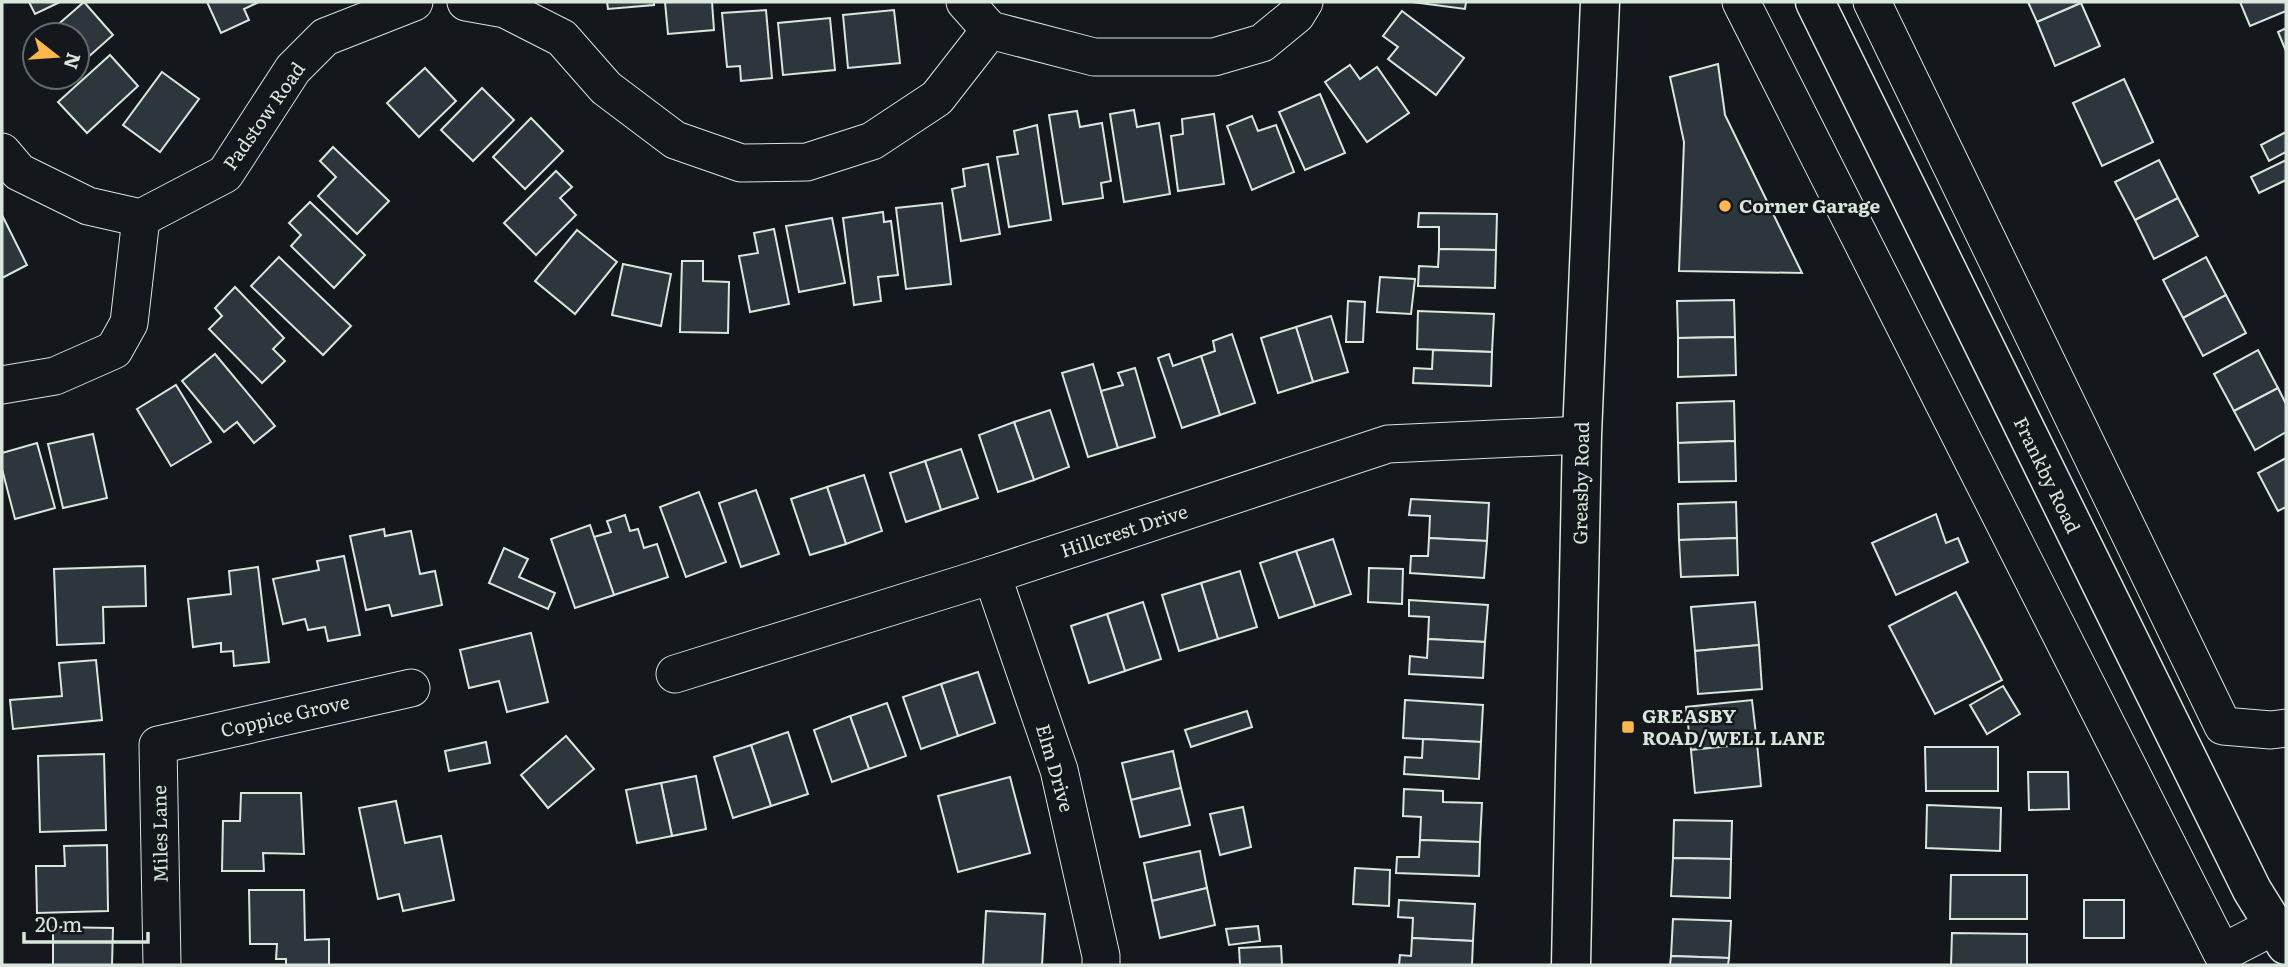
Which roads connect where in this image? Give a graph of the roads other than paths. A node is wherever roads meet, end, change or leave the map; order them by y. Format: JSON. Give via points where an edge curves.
{"nodes":[{"id":1,"x":414,"y":2,"type":"edge"},
{"id":2,"x":466,"y":2,"type":"edge"},
{"id":3,"x":965,"y":2,"type":"edge"},
{"id":4,"x":1304,"y":2,"type":"edge"},
{"id":5,"x":1600,"y":2,"type":"edge"},
{"id":6,"x":1741,"y":2,"type":"edge"},
{"id":7,"x":1815,"y":2,"type":"edge"},
{"id":8,"x":1872,"y":2,"type":"edge"},
{"id":9,"x":990,"y":30,"type":"junction"},
{"id":10,"x":2,"y":152,"type":"edge"},
{"id":11,"x":141,"y":218,"type":"junction"},
{"id":12,"x":2,"y":385,"type":"edge"},
{"id":13,"x":1582,"y":435,"type":"junction"},
{"id":14,"x":992,"y":575,"type":"junction"},
{"id":15,"x":675,"y":674,"type":"dead end"},
{"id":16,"x":411,"y":688,"type":"dead end"},
{"id":17,"x":2286,"y":728,"type":"edge"},
{"id":18,"x":158,"y":745,"type":"joint"},
{"id":19,"x":2280,"y":935,"type":"edge"},
{"id":20,"x":162,"y":965,"type":"edge"},
{"id":21,"x":1101,"y":965,"type":"edge"},
{"id":22,"x":1571,"y":965,"type":"edge"}],
"edges":[{"from":1,"to":11,"type":"street","name":"Padstow Road","via":[[325,37],[293,69],[225,174]]},
{"from":2,"to":9,"type":"street","via":[[505,9],[562,38],[606,88],[675,140],[741,163],[807,162],[872,141],[937,98]]},
{"from":3,"to":9,"type":"street"},
{"from":4,"to":9,"type":"street","via":[[1296,15],[1262,43],[1214,57],[1094,57]]},
{"from":5,"to":13,"type":"main road","name":"Greasby Road"},
{"from":6,"to":19,"type":"street","via":[[2222,953]]},
{"from":7,"to":19,"type":"main road","name":"Frankby Road","via":[[2252,890]]},
{"from":8,"to":17,"type":"street","via":[[2223,726]]},
{"from":10,"to":11,"type":"street","via":[[19,172],[88,206]]},
{"from":11,"to":12,"type":"street","via":[[129,323],[114,350],[55,376]]},
{"from":13,"to":14,"type":"street","name":"Hillcrest Drive","via":[[1388,444]]},
{"from":13,"to":22,"type":"main road","name":"Greasby Road"},
{"from":14,"to":15,"type":"street","name":"Hillcrest Drive"},
{"from":14,"to":21,"type":"street","name":"Elm Drive","via":[[1059,770]]},
{"from":16,"to":18,"type":"street","name":"Coppice Grove"},
{"from":18,"to":20,"type":"street","name":"Miles Lane"}]}
